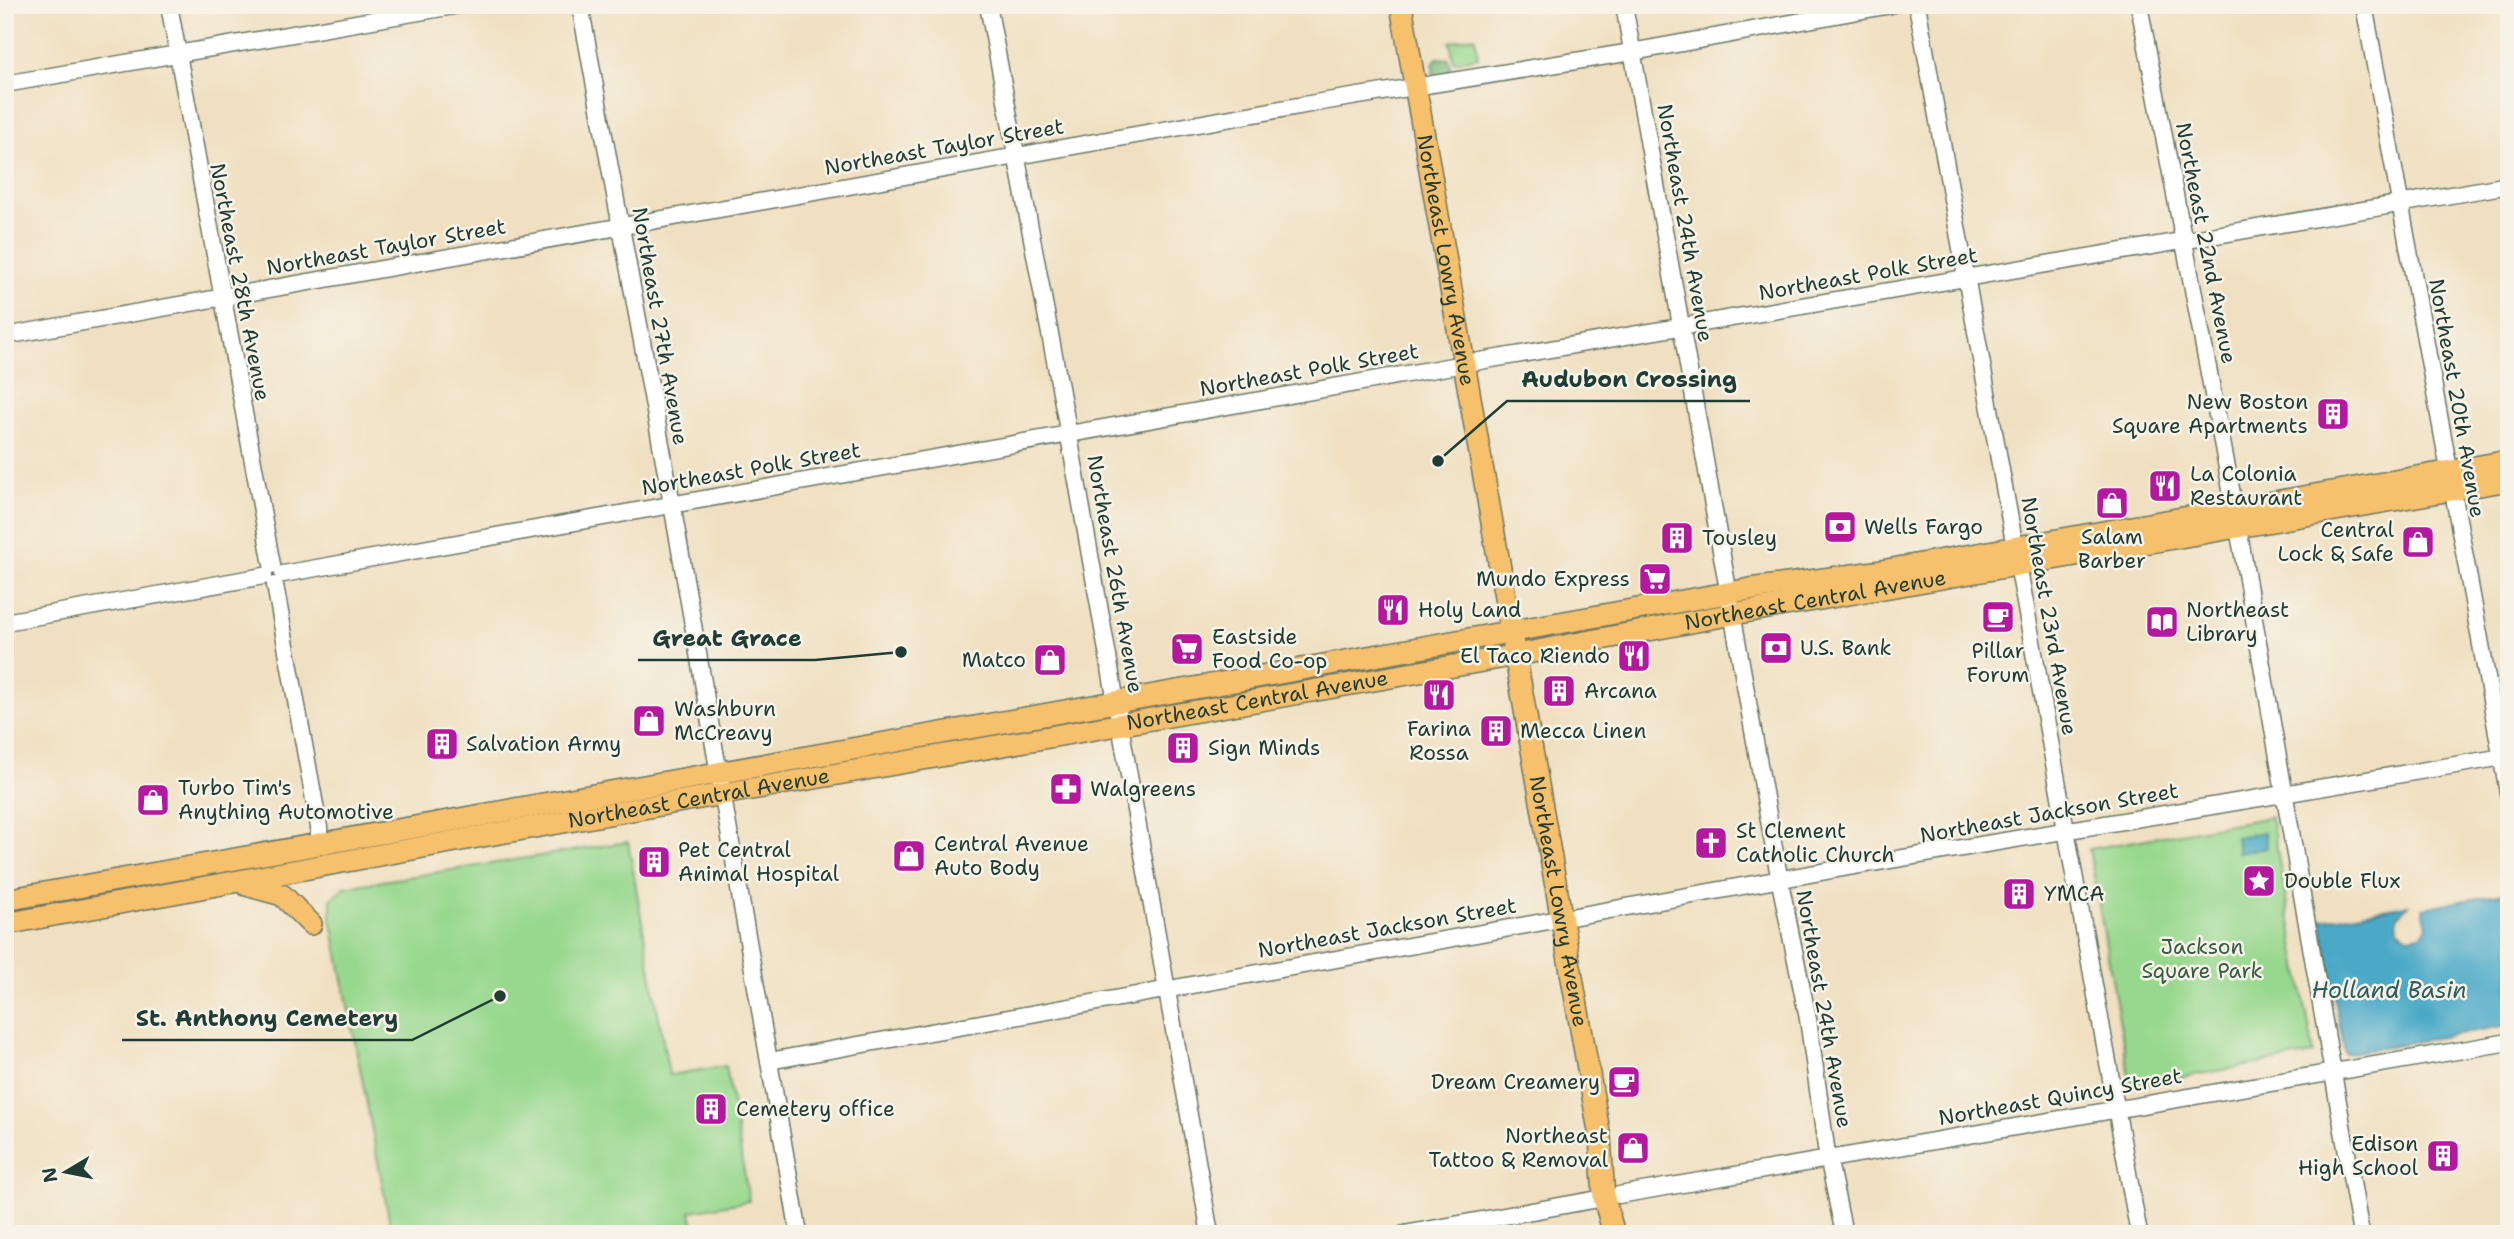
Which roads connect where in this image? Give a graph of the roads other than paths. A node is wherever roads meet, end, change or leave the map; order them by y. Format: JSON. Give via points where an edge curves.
{"nodes":[{"id":1,"x":169,"y":5,"type":"edge"},
{"id":2,"x":459,"y":5,"type":"edge"},
{"id":3,"x":580,"y":5,"type":"edge"},
{"id":4,"x":988,"y":5,"type":"edge"},
{"id":5,"x":1401,"y":5,"type":"edge"},
{"id":6,"x":1624,"y":5,"type":"edge"},
{"id":7,"x":1891,"y":5,"type":"edge"},
{"id":8,"x":1917,"y":5,"type":"edge"},
{"id":9,"x":2138,"y":5,"type":"edge"},
{"id":10,"x":2364,"y":5,"type":"edge"},
{"id":11,"x":1632,"y":52,"type":"junction"},
{"id":12,"x":179,"y":55,"type":"junction"},
{"id":13,"x":5,"y":83,"type":"edge"},
{"id":14,"x":1415,"y":88,"type":"junction"},
{"id":15,"x":1018,"y":156,"type":"junction"},
{"id":16,"x":2509,"y":185,"type":"edge"},
{"id":17,"x":2400,"y":204,"type":"junction"},
{"id":18,"x":620,"y":225,"type":"junction"},
{"id":19,"x":2183,"y":242,"type":"junction"},
{"id":20,"x":1968,"y":278,"type":"junction"},
{"id":21,"x":224,"y":297,"type":"junction"},
{"id":22,"x":1682,"y":328,"type":"junction"},
{"id":23,"x":5,"y":336,"type":"edge"},
{"id":24,"x":1465,"y":364,"type":"junction"},
{"id":25,"x":1069,"y":434,"type":"junction"},
{"id":26,"x":2509,"y":461,"type":"edge"},
{"id":27,"x":2451,"y":481,"type":"junction"},
{"id":28,"x":2509,"y":481,"type":"edge"},
{"id":29,"x":672,"y":504,"type":"junction"},
{"id":30,"x":2236,"y":519,"type":"junction"},
{"id":31,"x":2017,"y":556,"type":"junction"},
{"id":32,"x":274,"y":575,"type":"junction"},
{"id":33,"x":1732,"y":603,"type":"junction"},
{"id":34,"x":5,"y":622,"type":"edge"},
{"id":35,"x":1513,"y":632,"type":"junction"},
{"id":36,"x":1517,"y":655,"type":"junction"},
{"id":37,"x":1116,"y":702,"type":"junction"},
{"id":38,"x":1120,"y":724,"type":"junction"},
{"id":39,"x":2505,"y":757,"type":"edge"},
{"id":40,"x":720,"y":773,"type":"junction"},
{"id":41,"x":2284,"y":794,"type":"junction"},
{"id":42,"x":723,"y":796,"type":"junction"},
{"id":43,"x":2509,"y":798,"type":"edge"},
{"id":44,"x":2066,"y":832,"type":"junction"},
{"id":45,"x":319,"y":843,"type":"junction"},
{"id":46,"x":1780,"y":882,"type":"junction"},
{"id":47,"x":209,"y":888,"type":"junction"},
{"id":48,"x":5,"y":900,"type":"edge"},
{"id":49,"x":1563,"y":919,"type":"junction"},
{"id":50,"x":5,"y":924,"type":"edge"},
{"id":51,"x":312,"y":924,"type":"dead end"},
{"id":52,"x":1167,"y":987,"type":"junction"},
{"id":53,"x":2509,"y":1041,"type":"edge"},
{"id":54,"x":769,"y":1061,"type":"junction"},
{"id":55,"x":2333,"y":1072,"type":"junction"},
{"id":56,"x":2116,"y":1107,"type":"junction"},
{"id":57,"x":1828,"y":1159,"type":"junction"},
{"id":58,"x":1611,"y":1197,"type":"junction"},
{"id":59,"x":799,"y":1234,"type":"edge"},
{"id":60,"x":1210,"y":1234,"type":"edge"},
{"id":61,"x":1405,"y":1234,"type":"edge"},
{"id":62,"x":1614,"y":1234,"type":"edge"},
{"id":63,"x":1621,"y":1234,"type":"edge"},
{"id":64,"x":1844,"y":1234,"type":"edge"},
{"id":65,"x":2139,"y":1234,"type":"edge"},
{"id":66,"x":2361,"y":1234,"type":"edge"}],
"edges":[{"from":1,"to":12,"type":"street","name":"Northeast 28th Avenue"},
{"from":2,"to":12,"type":"street"},
{"from":3,"to":18,"type":"street","name":"Northeast 27th Avenue"},
{"from":4,"to":15,"type":"street","name":"Northeast 26th Avenue"},
{"from":5,"to":14,"type":"main road","name":"Northeast Lowry Avenue"},
{"from":6,"to":11,"type":"street","name":"Northeast 24th Avenue"},
{"from":7,"to":11,"type":"street","name":"Northeast Taylor Street"},
{"from":8,"to":20,"type":"street","name":"Northeast 23rd Avenue"},
{"from":9,"to":19,"type":"street","name":"Northeast 22nd Avenue"},
{"from":10,"to":17,"type":"street","name":"Northeast 20th Avenue"},
{"from":11,"to":14,"type":"street","name":"Northeast Taylor Street"},
{"from":11,"to":22,"type":"street","name":"Northeast 24th Avenue"},
{"from":12,"to":13,"type":"street"},
{"from":12,"to":21,"type":"street","name":"Northeast 28th Avenue"},
{"from":14,"to":15,"type":"street","name":"Northeast Taylor Street"},
{"from":14,"to":24,"type":"main road","name":"Northeast Lowry Avenue"},
{"from":15,"to":18,"type":"street","name":"Northeast Taylor Street"},
{"from":15,"to":25,"type":"street","name":"Northeast 26th Avenue"},
{"from":16,"to":17,"type":"street","name":"Northeast Polk Street"},
{"from":17,"to":19,"type":"street","name":"Northeast Polk Street"},
{"from":17,"to":27,"type":"street","name":"Northeast 20th Avenue"},
{"from":18,"to":21,"type":"street","name":"Northeast Taylor Street"},
{"from":18,"to":29,"type":"street","name":"Northeast 27th Avenue"},
{"from":19,"to":20,"type":"street","name":"Northeast Polk Street"},
{"from":19,"to":30,"type":"street","name":"Northeast 22nd Avenue"},
{"from":20,"to":22,"type":"street","name":"Northeast Polk Street"},
{"from":20,"to":31,"type":"street","name":"Northeast 23rd Avenue"},
{"from":21,"to":23,"type":"street","name":"Northeast Taylor Street"},
{"from":21,"to":32,"type":"street","name":"Northeast 28th Avenue"},
{"from":22,"to":24,"type":"street","name":"Northeast Polk Street"},
{"from":22,"to":33,"type":"street","name":"Northeast 24th Avenue"},
{"from":24,"to":25,"type":"street","name":"Northeast Polk Street"},
{"from":24,"to":35,"type":"main road","name":"Northeast Lowry Avenue"},
{"from":25,"to":29,"type":"street","name":"Northeast Polk Street"},
{"from":25,"to":37,"type":"street","name":"Northeast 26th Avenue"},
{"from":26,"to":27,"type":"main road","name":"Northeast Central Avenue"},
{"from":27,"to":28,"type":"main road","name":"Northeast Central Avenue"},
{"from":27,"to":30,"type":"main road","name":"Northeast Central Avenue"},
{"from":27,"to":39,"type":"street","name":"Northeast 20th Avenue"},
{"from":29,"to":32,"type":"street","name":"Northeast Polk Street"},
{"from":29,"to":40,"type":"street","name":"Northeast 27th Avenue"},
{"from":30,"to":31,"type":"main road","name":"Northeast Central Avenue"},
{"from":30,"to":41,"type":"street","name":"Northeast 22nd Avenue"},
{"from":31,"to":33,"type":"main road","name":"Northeast Central Avenue"},
{"from":31,"to":44,"type":"street","name":"Northeast 23rd Avenue"},
{"from":32,"to":34,"type":"street","name":"Northeast Polk Street"},
{"from":32,"to":45,"type":"street","name":"Northeast 28th Avenue"},
{"from":33,"to":35,"type":"main road","name":"Northeast Central Avenue"},
{"from":33,"to":36,"type":"main road","name":"Northeast Central Avenue"},
{"from":33,"to":46,"type":"street","name":"Northeast 24th Avenue"},
{"from":35,"to":36,"type":"main road","name":"Northeast Lowry Avenue"},
{"from":35,"to":37,"type":"main road","name":"Northeast Central Avenue"},
{"from":36,"to":38,"type":"main road","name":"Northeast Central Avenue"},
{"from":36,"to":49,"type":"main road","name":"Northeast Lowry Avenue"},
{"from":37,"to":38,"type":"street","name":"Northeast 26th Avenue"},
{"from":37,"to":40,"type":"main road","name":"Northeast Central Avenue"},
{"from":38,"to":42,"type":"main road","name":"Northeast Central Avenue"},
{"from":38,"to":52,"type":"street","name":"Northeast 26th Avenue"},
{"from":39,"to":41,"type":"street","name":"Northeast Jackson Street"},
{"from":39,"to":43,"type":"street","name":"Northeast 20th Avenue"},
{"from":40,"to":42,"type":"street","name":"Northeast 27th Avenue"},
{"from":40,"to":45,"type":"main road","name":"Northeast Central Avenue"},
{"from":41,"to":44,"type":"street","name":"Northeast Jackson Street"},
{"from":41,"to":55,"type":"street","name":"Northeast 22nd Avenue"},
{"from":42,"to":47,"type":"main road","name":"Northeast Central Avenue"},
{"from":42,"to":54,"type":"street","name":"Northeast 27th Avenue"},
{"from":44,"to":46,"type":"street","name":"Northeast Jackson Street"},
{"from":44,"to":56,"type":"street","name":"Northeast 23rd Avenue"},
{"from":45,"to":48,"type":"main road","name":"Northeast Central Avenue"},
{"from":46,"to":49,"type":"street","name":"Northeast Jackson Street"},
{"from":46,"to":57,"type":"street","name":"Northeast 24th Avenue","via":[[1808,1019]]},
{"from":47,"to":50,"type":"main road","name":"Northeast Central Avenue"},
{"from":47,"to":51,"type":"main road","via":[[260,887],[282,895]]},
{"from":49,"to":52,"type":"street","name":"Northeast Jackson Street"},
{"from":49,"to":58,"type":"main road","name":"Northeast Lowry Avenue"},
{"from":52,"to":54,"type":"street","name":"Northeast Jackson Street"},
{"from":52,"to":60,"type":"street","name":"Northeast 26th Avenue"},
{"from":53,"to":55,"type":"street","name":"Northeast Quincy Street"},
{"from":54,"to":59,"type":"street","name":"Northeast 27th Avenue"},
{"from":55,"to":56,"type":"street","name":"Northeast Quincy Street"},
{"from":55,"to":66,"type":"street","name":"Northeast 22nd Avenue"},
{"from":56,"to":57,"type":"street","name":"Northeast Quincy Street"},
{"from":56,"to":65,"type":"street","name":"Northeast 23rd Avenue"},
{"from":57,"to":58,"type":"street","name":"Northeast Quincy Street"},
{"from":57,"to":64,"type":"street","name":"Northeast 24th Avenue"},
{"from":58,"to":61,"type":"street","name":"Northeast Quincy Street"},
{"from":58,"to":62,"type":"main road","name":"Northeast Lowry Avenue"},
{"from":58,"to":63,"type":"main road","name":"Northeast Lowry Avenue"}]}
